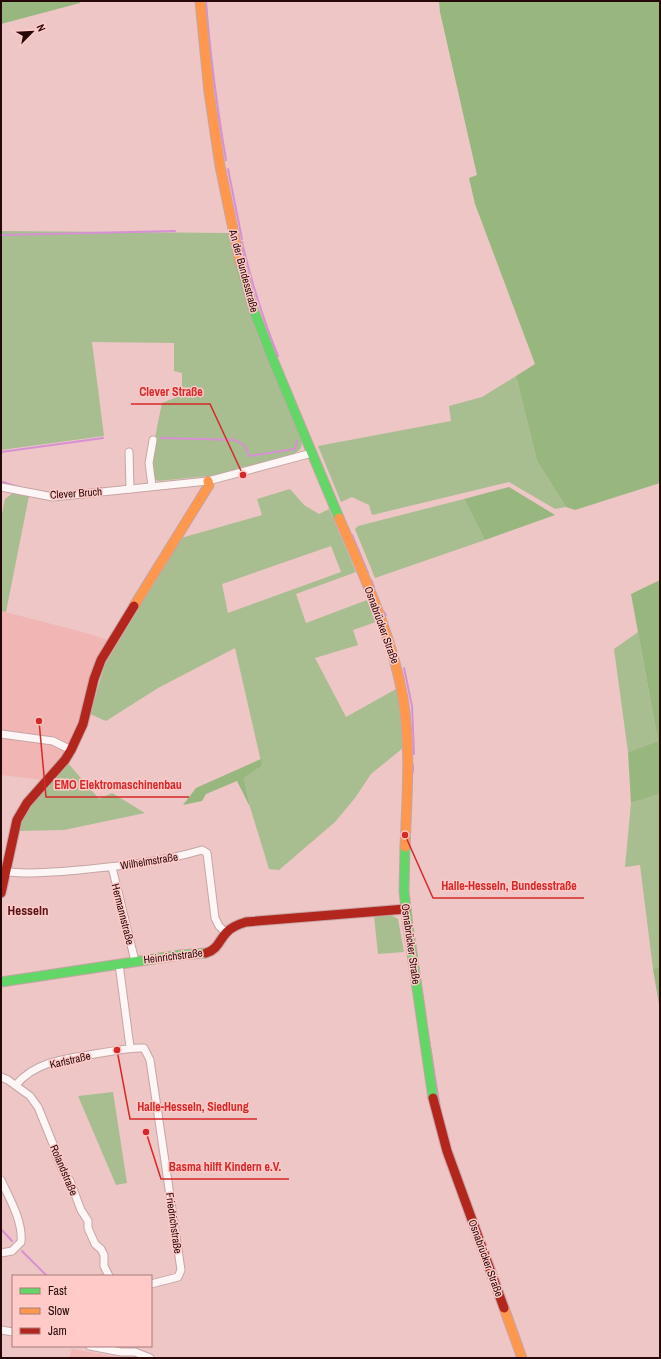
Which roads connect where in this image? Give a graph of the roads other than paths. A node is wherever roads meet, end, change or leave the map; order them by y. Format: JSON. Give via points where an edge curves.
{"nodes":[{"id":1,"x":200,"y":1,"type":"edge"},
{"id":2,"x":153,"y":440,"type":"dead end"},
{"id":3,"x":129,"y":452,"type":"dead end"},
{"id":4,"x":312,"y":453,"type":"junction"},
{"id":5,"x":208,"y":482,"type":"junction"},
{"id":6,"x":152,"y":486,"type":"junction"},
{"id":7,"x":1,"y":487,"type":"edge"},
{"id":8,"x":130,"y":489,"type":"junction"},
{"id":9,"x":343,"y":526,"type":"joint"},
{"id":10,"x":1,"y":734,"type":"edge"},
{"id":11,"x":71,"y":750,"type":"junction"},
{"id":12,"x":112,"y":867,"type":"junction"},
{"id":13,"x":3,"y":871,"type":"edge"},
{"id":14,"x":1,"y":893,"type":"edge"},
{"id":15,"x":406,"y":910,"type":"junction"},
{"id":16,"x":226,"y":933,"type":"junction"},
{"id":17,"x":135,"y":961,"type":"junction"},
{"id":18,"x":119,"y":964,"type":"junction"},
{"id":19,"x":1,"y":982,"type":"edge"},
{"id":20,"x":130,"y":1047,"type":"junction"},
{"id":21,"x":1,"y":1077,"type":"edge"},
{"id":22,"x":16,"y":1085,"type":"junction"},
{"id":23,"x":1,"y":1180,"type":"edge"},
{"id":24,"x":1,"y":1254,"type":"edge"},
{"id":25,"x":108,"y":1275,"type":"edge"},
{"id":26,"x":152,"y":1284,"type":"edge"},
{"id":27,"x":1,"y":1330,"type":"edge"},
{"id":28,"x":12,"y":1332,"type":"edge"},
{"id":29,"x":95,"y":1347,"type":"edge"},
{"id":30,"x":135,"y":1349,"type":"edge"},
{"id":31,"x":150,"y":1358,"type":"edge"},
{"id":32,"x":522,"y":1358,"type":"edge"}],
"edges":[{"from":1,"to":4,"type":"main road","name":"An der Bundesstraße","via":[[209,92],[220,166],[246,286]]},
{"from":2,"to":6,"type":"street","via":[[149,463]]},
{"from":3,"to":8,"type":"street"},
{"from":4,"to":5,"type":"street","name":"Clever Bruch"},
{"from":4,"to":9,"type":"main road","name":"An der Bundesstraße"},
{"from":5,"to":6,"type":"street","name":"Clever Bruch"},
{"from":5,"to":11,"type":"main road","via":[[209,485],[101,660],[83,724]]},
{"from":6,"to":8,"type":"street","name":"Clever Bruch"},
{"from":7,"to":8,"type":"street","name":"Clever Bruch","via":[[53,497]]},
{"from":9,"to":15,"type":"main road","name":"Osnabrücker Straße","via":[[391,644],[404,703],[408,759],[404,860]]},
{"from":10,"to":11,"type":"street","via":[[53,741]]},
{"from":11,"to":13,"type":"main road","via":[[21,812]]},
{"from":12,"to":13,"type":"street","name":"Wilhelmstraße","via":[[49,872]]},
{"from":12,"to":16,"type":"street","name":"Wilhelmstraße","via":[[168,860],[202,850],[207,853],[215,918]]},
{"from":12,"to":17,"type":"street","name":"Hermannstraße"},
{"from":13,"to":14,"type":"main road"},
{"from":15,"to":16,"type":"main road","name":"Heinrichstraße","via":[[246,922]]},
{"from":15,"to":32,"type":"main road","name":"Osnabrücker Straße","via":[[436,1113],[450,1160]]},
{"from":16,"to":17,"type":"main road","name":"Heinrichstraße","via":[[212,951]]},
{"from":17,"to":18,"type":"main road","name":"Heinrichstraße"},
{"from":18,"to":19,"type":"main road","name":"Heinrichstraße"},
{"from":18,"to":20,"type":"street"},
{"from":20,"to":22,"type":"street","name":"Karlstraße","via":[[51,1062],[21,1078]]},
{"from":20,"to":26,"type":"street","name":"Friedrichstraße","via":[[144,1048],[150,1060],[182,1270],[178,1277]]},
{"from":21,"to":22,"type":"street","name":"Rolandstraße"},
{"from":22,"to":25,"type":"street","name":"Rolandstraße","via":[[30,1096],[38,1107],[56,1155],[88,1221],[88,1228],[95,1244],[104,1255],[104,1266]]},
{"from":23,"to":24,"type":"street","via":[[22,1232],[21,1242],[12,1251]]},
{"from":27,"to":28,"type":"street"},
{"from":29,"to":30,"type":"street","via":[[121,1352]]},
{"from":30,"to":31,"type":"street"}]}
